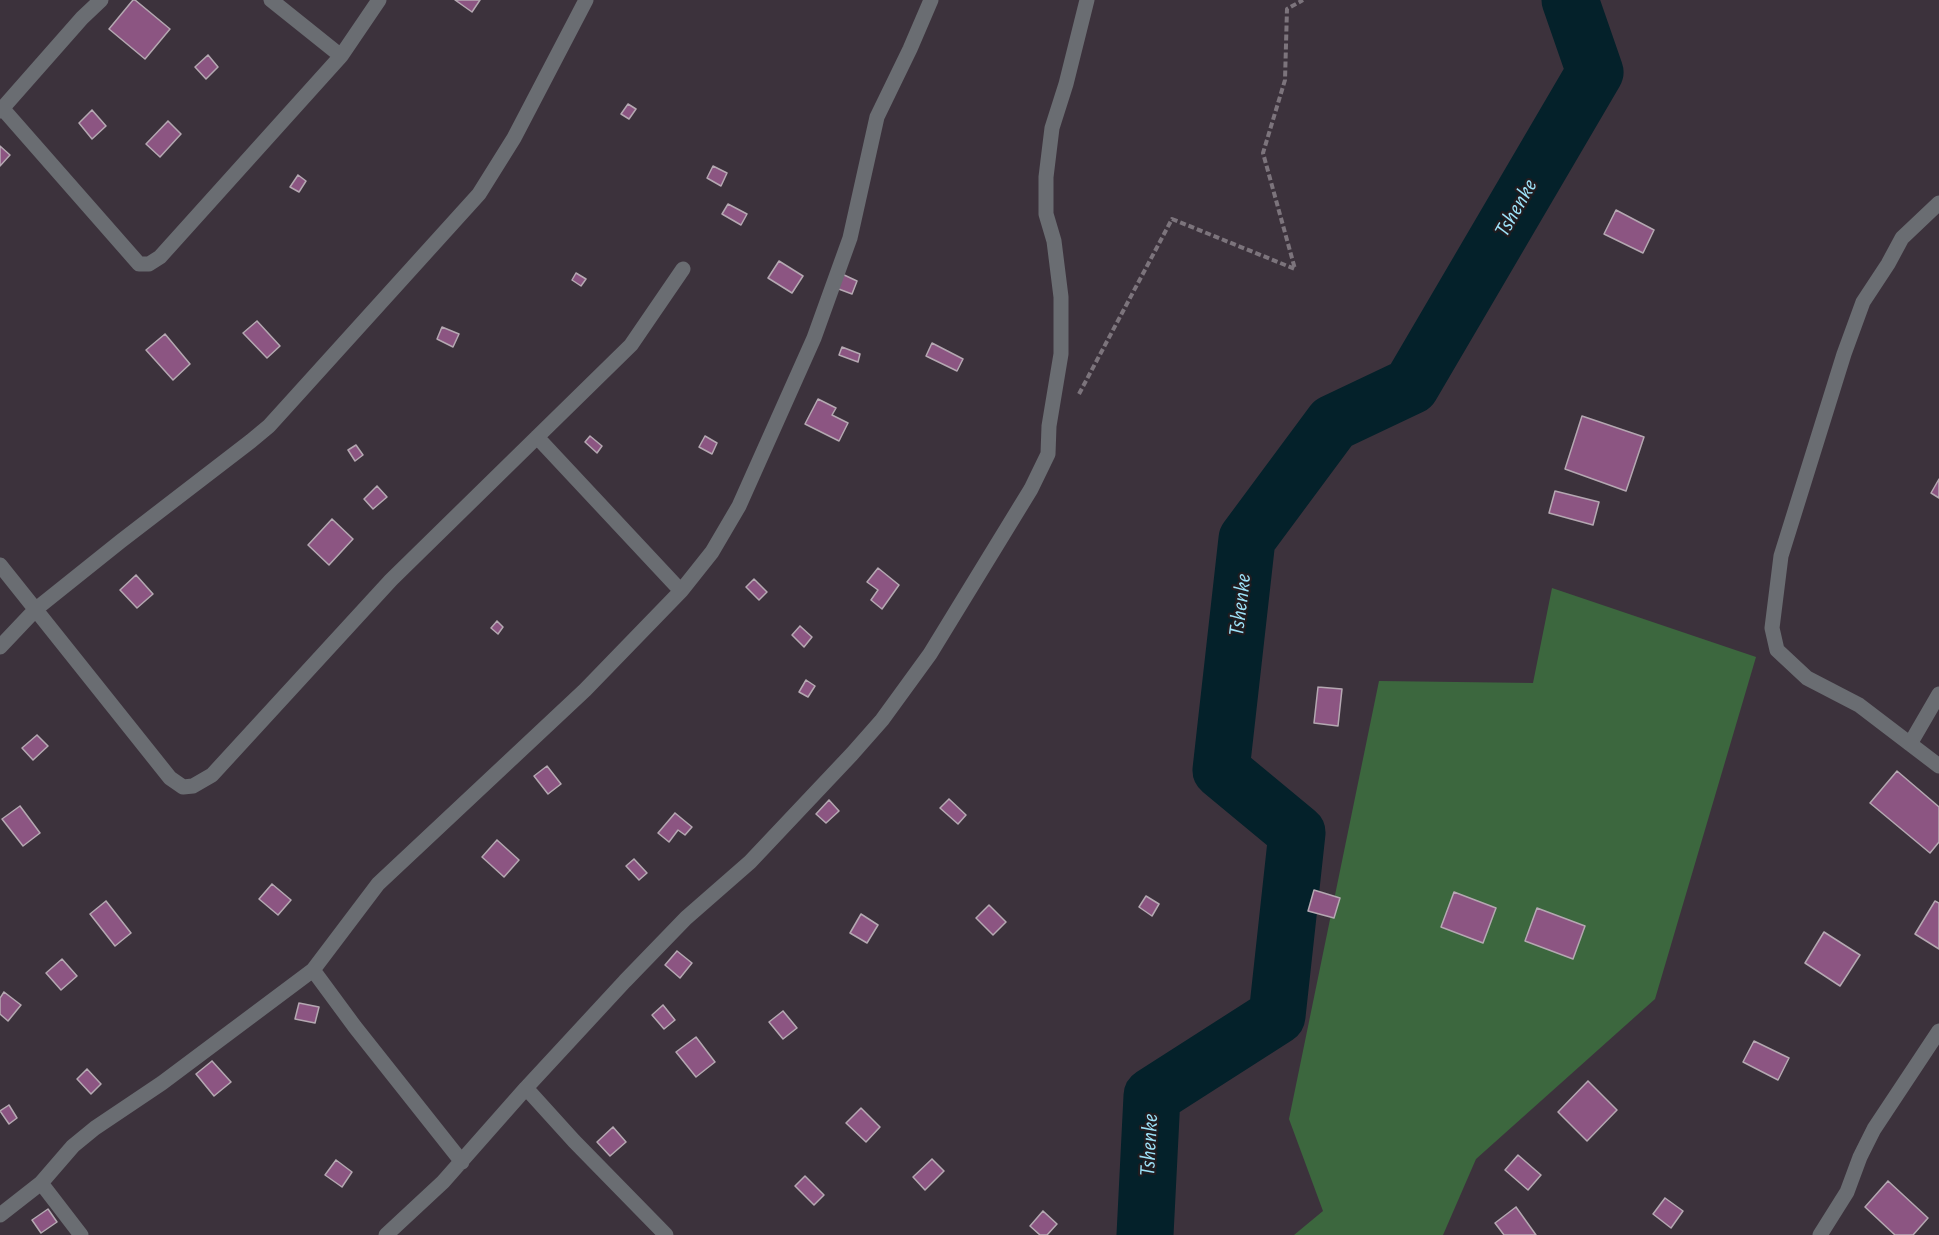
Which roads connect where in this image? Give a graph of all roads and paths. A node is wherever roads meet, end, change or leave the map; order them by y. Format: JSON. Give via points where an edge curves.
{"nodes":[{"id":1,"x":101,"y":0,"type":"edge"},
{"id":2,"x":271,"y":0,"type":"edge"},
{"id":3,"x":379,"y":0,"type":"edge"},
{"id":4,"x":586,"y":0,"type":"edge"},
{"id":5,"x":931,"y":0,"type":"edge"},
{"id":6,"x":1087,"y":0,"type":"edge"},
{"id":7,"x":1303,"y":0,"type":"edge"},
{"id":8,"x":341,"y":56,"type":"junction"},
{"id":9,"x":1,"y":110,"type":"edge"},
{"id":10,"x":1939,"y":203,"type":"edge"},
{"id":11,"x":683,"y":269,"type":"dead end"},
{"id":12,"x":1075,"y":403,"type":"dead end"},
{"id":13,"x":537,"y":437,"type":"junction"},
{"id":14,"x":0,"y":565,"type":"edge"},
{"id":15,"x":681,"y":591,"type":"junction"},
{"id":16,"x":36,"y":609,"type":"junction"},
{"id":17,"x":0,"y":647,"type":"edge"},
{"id":18,"x":1939,"y":694,"type":"edge"},
{"id":19,"x":1910,"y":744,"type":"junction"},
{"id":20,"x":1939,"y":766,"type":"edge"},
{"id":21,"x":314,"y":969,"type":"junction"},
{"id":22,"x":1939,"y":1031,"type":"edge"},
{"id":23,"x":526,"y":1088,"type":"junction"},
{"id":24,"x":462,"y":1162,"type":"junction"},
{"id":25,"x":41,"y":1183,"type":"junction"},
{"id":26,"x":0,"y":1215,"type":"edge"},
{"id":27,"x":81,"y":1235,"type":"edge"},
{"id":28,"x":386,"y":1235,"type":"edge"},
{"id":29,"x":666,"y":1235,"type":"edge"},
{"id":30,"x":1820,"y":1235,"type":"edge"}],
"edges":[{"from":1,"to":9,"type":"street"},
{"from":2,"to":8,"type":"street"},
{"from":3,"to":8,"type":"street"},
{"from":4,"to":16,"type":"street","via":[[514,138],[479,194],[269,426]]},
{"from":5,"to":15,"type":"street","via":[[878,117],[850,238],[813,338],[739,506],[712,552]]},
{"from":6,"to":23,"type":"street","via":[[1052,128],[1047,167],[1046,214],[1054,241],[1061,297],[1061,354],[1048,454],[1031,489],[930,654],[882,720],[750,862],[686,918]]},
{"from":7,"to":12,"type":"path","via":[[1287,9],[1285,80],[1263,153],[1295,269],[1173,219]]},
{"from":8,"to":9,"type":"street","via":[[160,257],[149,264],[139,264]]},
{"from":10,"to":19,"type":"street","via":[[1902,238],[1863,303],[1781,556],[1772,628],[1777,650],[1807,678],[1859,705]]},
{"from":11,"to":13,"type":"street","via":[[631,345]]},
{"from":13,"to":15,"type":"street"},
{"from":13,"to":16,"type":"street","via":[[391,580],[212,775],[193,786],[183,787],[170,778]]},
{"from":14,"to":16,"type":"street"},
{"from":15,"to":21,"type":"street","via":[[585,690],[378,884]]},
{"from":16,"to":17,"type":"street"},
{"from":18,"to":19,"type":"street"},
{"from":19,"to":20,"type":"street"},
{"from":21,"to":24,"type":"street"},
{"from":21,"to":25,"type":"street","via":[[162,1083],[94,1128]]},
{"from":22,"to":30,"type":"street","via":[[1874,1130],[1847,1192]]},
{"from":23,"to":24,"type":"street"},
{"from":23,"to":29,"type":"street"},
{"from":24,"to":28,"type":"street"},
{"from":25,"to":26,"type":"street"},
{"from":25,"to":27,"type":"street"}]}
